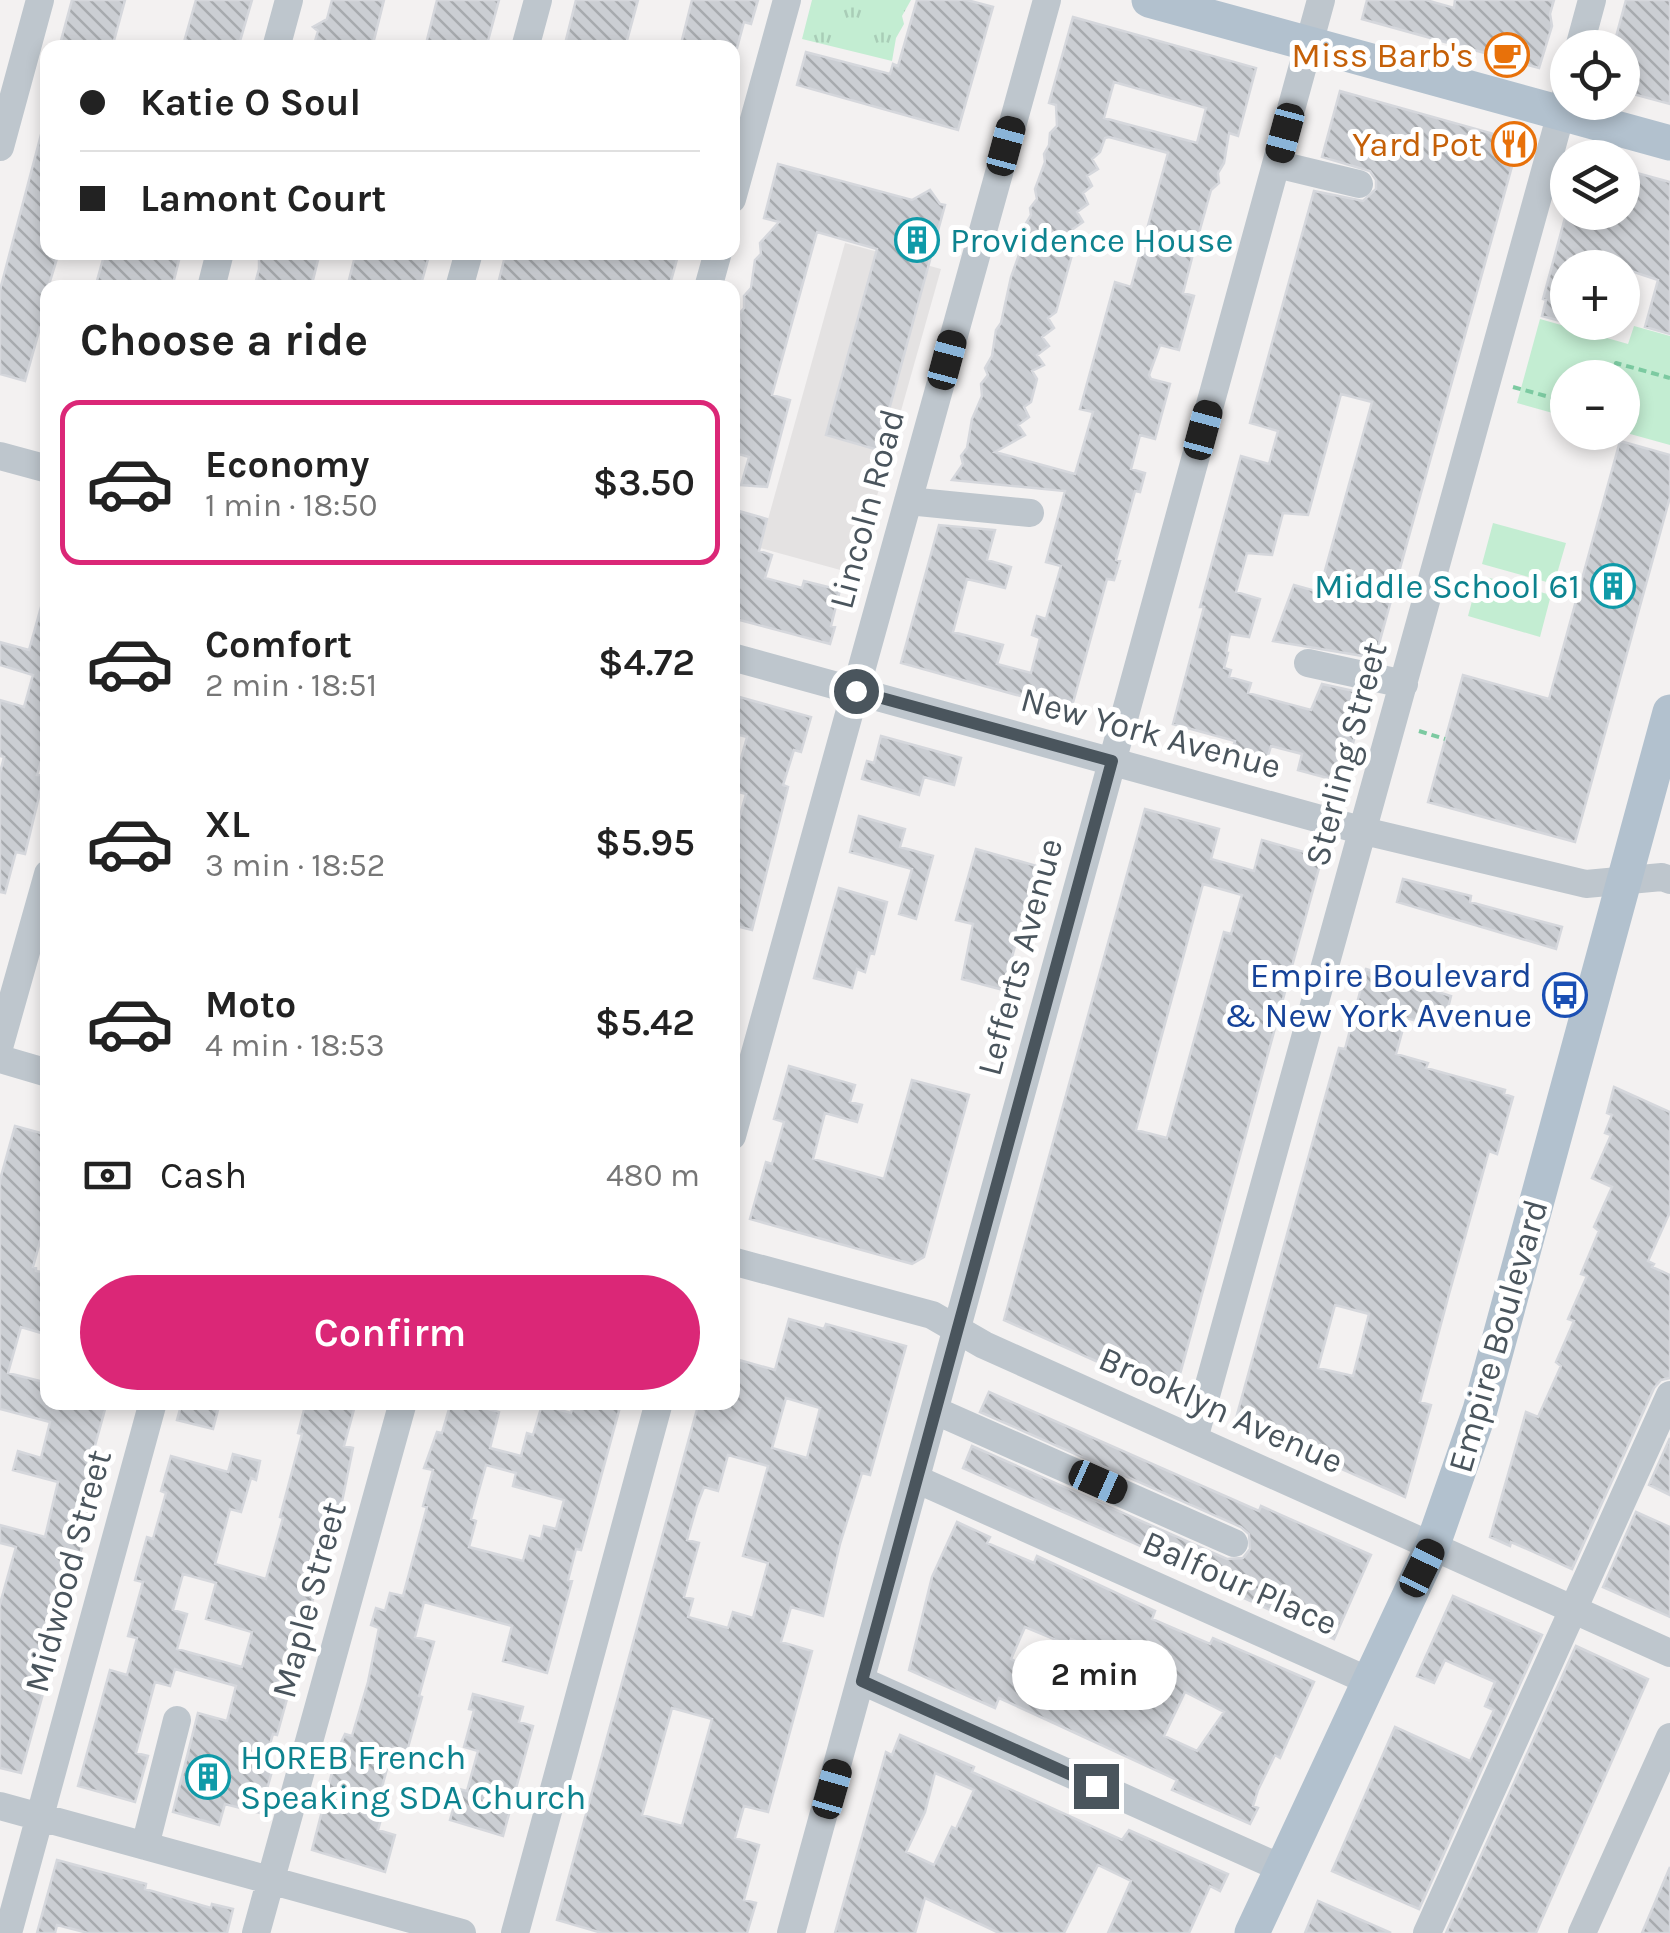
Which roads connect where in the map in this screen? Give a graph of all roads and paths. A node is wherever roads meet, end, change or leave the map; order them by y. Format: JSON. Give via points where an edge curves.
{"nodes":[{"id":1,"x":40,"y":0,"type":"edge"},
{"id":2,"x":289,"y":0,"type":"edge"},
{"id":3,"x":538,"y":0,"type":"edge"},
{"id":4,"x":787,"y":0,"type":"edge"},
{"id":5,"x":1046,"y":0,"type":"edge"},
{"id":6,"x":1149,"y":0,"type":"edge"},
{"id":7,"x":1322,"y":0,"type":"edge"},
{"id":8,"x":1592,"y":0,"type":"edge"},
{"id":9,"x":1583,"y":30,"type":"edge"},
{"id":10,"x":278,"y":40,"type":"edge"},
{"id":11,"x":527,"y":40,"type":"edge"},
{"id":12,"x":1310,"y":44,"type":"junction"},
{"id":13,"x":1550,"y":97,"type":"edge"},
{"id":14,"x":1559,"y":120,"type":"edge"},
{"id":15,"x":1613,"y":120,"type":"edge"},
{"id":16,"x":1670,"y":143,"type":"edge"},
{"id":17,"x":0,"y":147,"type":"edge"},
{"id":18,"x":1276,"y":164,"type":"junction"},
{"id":19,"x":740,"y":170,"type":"edge"},
{"id":20,"x":1359,"y":184,"type":"dead end"},
{"id":21,"x":1640,"y":370,"type":"edge"},
{"id":22,"x":1670,"y":378,"type":"edge"},
{"id":23,"x":1513,"y":387,"type":"dead end"},
{"id":24,"x":1550,"y":397,"type":"edge"},
{"id":25,"x":0,"y":456,"type":"edge"},
{"id":26,"x":40,"y":467,"type":"edge"},
{"id":27,"x":908,"y":501,"type":"junction"},
{"id":28,"x":1030,"y":513,"type":"dead end"},
{"id":29,"x":740,"y":659,"type":"edge"},
{"id":30,"x":1308,"y":663,"type":"dead end"},
{"id":31,"x":1404,"y":684,"type":"junction"},
{"id":32,"x":856,"y":691,"type":"junction"},
{"id":33,"x":1670,"y":712,"type":"edge"},
{"id":34,"x":1419,"y":731,"type":"dead end"},
{"id":35,"x":1445,"y":738,"type":"dead end"},
{"id":36,"x":1112,"y":761,"type":"junction"},
{"id":37,"x":1364,"y":831,"type":"junction"},
{"id":38,"x":1624,"y":879,"type":"junction"},
{"id":39,"x":1670,"y":880,"type":"edge"},
{"id":40,"x":40,"y":902,"type":"edge"},
{"id":41,"x":0,"y":1044,"type":"edge"},
{"id":42,"x":0,"y":1060,"type":"edge"},
{"id":43,"x":40,"y":1070,"type":"edge"},
{"id":44,"x":740,"y":1107,"type":"edge"},
{"id":45,"x":740,"y":1263,"type":"edge"},
{"id":46,"x":957,"y":1329,"type":"junction"},
{"id":47,"x":1670,"y":1395,"type":"edge"},
{"id":48,"x":151,"y":1410,"type":"edge"},
{"id":49,"x":400,"y":1410,"type":"edge"},
{"id":50,"x":656,"y":1410,"type":"edge"},
{"id":51,"x":936,"y":1410,"type":"junction"},
{"id":52,"x":1194,"y":1439,"type":"junction"},
{"id":53,"x":916,"y":1479,"type":"junction"},
{"id":54,"x":1234,"y":1544,"type":"dead end"},
{"id":55,"x":1432,"y":1546,"type":"junction"},
{"id":56,"x":1573,"y":1609,"type":"junction"},
{"id":57,"x":1670,"y":1653,"type":"edge"},
{"id":58,"x":862,"y":1681,"type":"junction"},
{"id":59,"x":1368,"y":1682,"type":"junction"},
{"id":60,"x":178,"y":1720,"type":"dead end"},
{"id":61,"x":1670,"y":1737,"type":"edge"},
{"id":62,"x":0,"y":1806,"type":"edge"},
{"id":63,"x":39,"y":1817,"type":"junction"},
{"id":64,"x":146,"y":1846,"type":"junction"},
{"id":65,"x":1281,"y":1868,"type":"junction"},
{"id":66,"x":270,"y":1880,"type":"junction"},
{"id":67,"x":8,"y":1933,"type":"edge"},
{"id":68,"x":256,"y":1933,"type":"edge"},
{"id":69,"x":462,"y":1933,"type":"edge"},
{"id":70,"x":515,"y":1933,"type":"edge"},
{"id":71,"x":791,"y":1933,"type":"edge"},
{"id":72,"x":1252,"y":1933,"type":"edge"},
{"id":73,"x":1427,"y":1933,"type":"edge"},
{"id":74,"x":1582,"y":1933,"type":"edge"}],
"edges":[{"from":1,"to":17,"type":"street"},
{"from":2,"to":10,"type":"street"},
{"from":3,"to":11,"type":"street"},
{"from":4,"to":19,"type":"street"},
{"from":5,"to":27,"type":"street","name":"Lincoln Road"},
{"from":6,"to":12,"type":"main road"},
{"from":7,"to":12,"type":"street","name":"Lefferts Avenue"},
{"from":8,"to":9,"type":"street"},
{"from":12,"to":13,"type":"main road"},
{"from":12,"to":18,"type":"street","name":"Lefferts Avenue"},
{"from":14,"to":31,"type":"street","name":"Sterling Street"},
{"from":15,"to":16,"type":"main road"},
{"from":18,"to":20,"type":"street"},
{"from":18,"to":36,"type":"street","name":"Lefferts Avenue"},
{"from":21,"to":22,"type":"path"},
{"from":23,"to":24,"type":"path"},
{"from":25,"to":26,"type":"street"},
{"from":27,"to":28,"type":"street"},
{"from":27,"to":32,"type":"street","name":"Lincoln Road"},
{"from":29,"to":32,"type":"street","name":"New York Avenue"},
{"from":30,"to":31,"type":"street"},
{"from":31,"to":37,"type":"street","name":"Sterling Street"},
{"from":32,"to":36,"type":"street","name":"New York Avenue"},
{"from":32,"to":44,"type":"street","name":"Lincoln Road"},
{"from":33,"to":38,"type":"main road","name":"Empire Boulevard"},
{"from":34,"to":35,"type":"path"},
{"from":36,"to":37,"type":"street","name":"New York Avenue"},
{"from":36,"to":46,"type":"street","name":"Lefferts Avenue"},
{"from":37,"to":38,"type":"street","name":"New York Avenue","via":[[1586,884]]},
{"from":37,"to":52,"type":"street","name":"Sterling Street"},
{"from":38,"to":39,"type":"street","name":"New York Avenue"},
{"from":38,"to":55,"type":"main road","name":"Empire Boulevard","via":[[1480,1410]]},
{"from":40,"to":41,"type":"street"},
{"from":42,"to":43,"type":"street"},
{"from":45,"to":46,"type":"street","name":"Brooklyn Avenue","via":[[932,1315]]},
{"from":46,"to":51,"type":"street","name":"Lefferts Avenue"},
{"from":46,"to":52,"type":"street","name":"Brooklyn Avenue"},
{"from":47,"to":56,"type":"street"},
{"from":48,"to":63,"type":"street","name":"Midwood Street"},
{"from":49,"to":66,"type":"street","name":"Maple Street"},
{"from":50,"to":70,"type":"street"},
{"from":51,"to":53,"type":"street","name":"Lefferts Avenue"},
{"from":51,"to":54,"type":"street"},
{"from":52,"to":55,"type":"street","name":"Brooklyn Avenue"},
{"from":53,"to":58,"type":"street","name":"Lefferts Avenue"},
{"from":53,"to":59,"type":"street","name":"Balfour Place"},
{"from":55,"to":56,"type":"street","name":"Brooklyn Avenue"},
{"from":55,"to":59,"type":"main road","name":"Empire Boulevard"},
{"from":56,"to":57,"type":"street","name":"Brooklyn Avenue"},
{"from":56,"to":73,"type":"street"},
{"from":58,"to":65,"type":"street"},
{"from":58,"to":71,"type":"street","name":"Lefferts Avenue"},
{"from":59,"to":65,"type":"main road","name":"Empire Boulevard"},
{"from":60,"to":64,"type":"street"},
{"from":61,"to":74,"type":"street"},
{"from":62,"to":63,"type":"street"},
{"from":63,"to":64,"type":"street"},
{"from":63,"to":67,"type":"street","name":"Midwood Street"},
{"from":64,"to":66,"type":"street"},
{"from":65,"to":72,"type":"main road","name":"Empire Boulevard"},
{"from":66,"to":68,"type":"street","name":"Maple Street"},
{"from":66,"to":69,"type":"street"}]}
